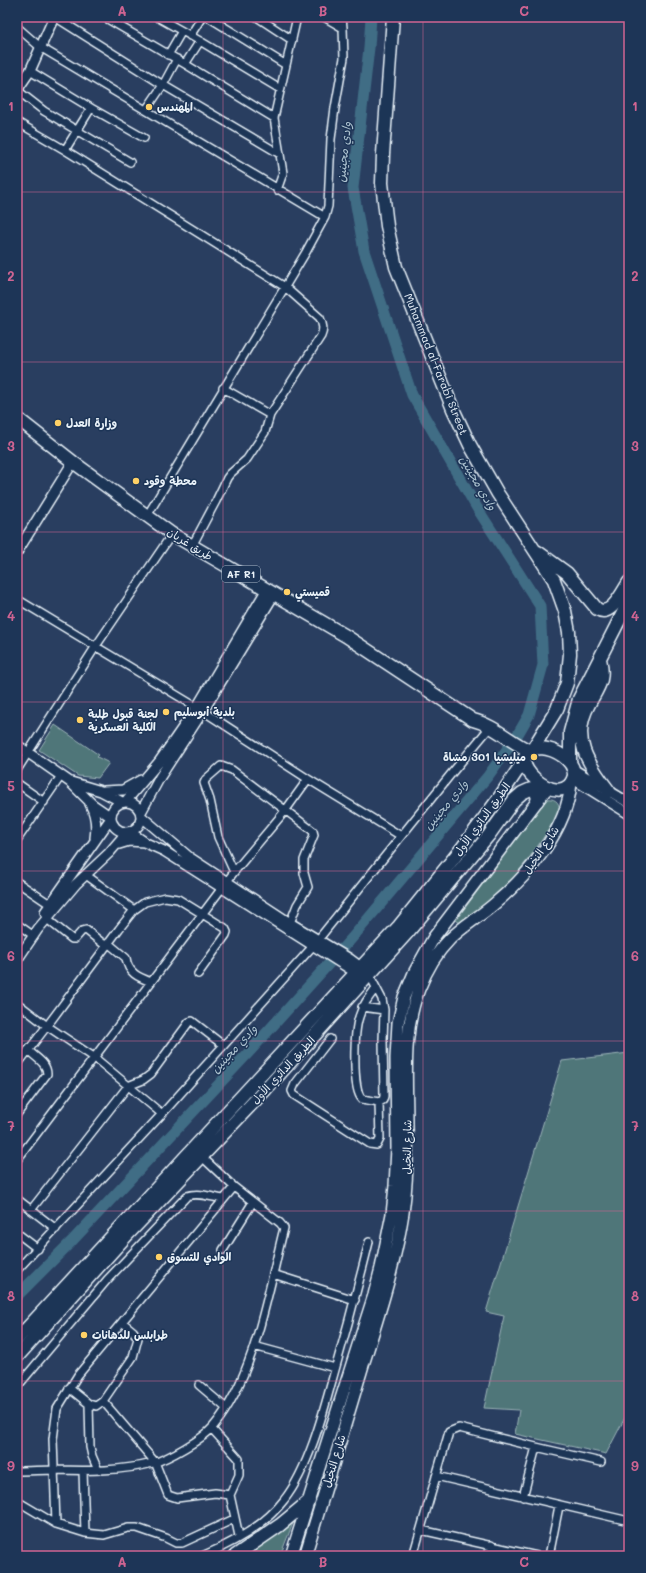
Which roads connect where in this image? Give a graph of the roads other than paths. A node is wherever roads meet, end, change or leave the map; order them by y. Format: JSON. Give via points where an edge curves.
{"nodes":[{"id":1,"x":54,"y":17,"type":"edge"},
{"id":2,"x":104,"y":17,"type":"edge"},
{"id":3,"x":157,"y":17,"type":"edge"},
{"id":4,"x":202,"y":17,"type":"edge"},
{"id":5,"x":208,"y":17,"type":"edge"},
{"id":6,"x":257,"y":17,"type":"edge"},
{"id":7,"x":297,"y":17,"type":"edge"},
{"id":8,"x":324,"y":17,"type":"edge"},
{"id":9,"x":342,"y":17,"type":"edge"},
{"id":10,"x":393,"y":17,"type":"edge"},
{"id":11,"x":17,"y":27,"type":"edge"},
{"id":12,"x":344,"y":28,"type":"junction"},
{"id":13,"x":182,"y":31,"type":"junction"},
{"id":14,"x":190,"y":36,"type":"junction"},
{"id":15,"x":292,"y":40,"type":"junction"},
{"id":16,"x":200,"y":41,"type":"junction"},
{"id":17,"x":40,"y":47,"type":"junction"},
{"id":18,"x":168,"y":55,"type":"junction"},
{"id":19,"x":177,"y":59,"type":"junction"},
{"id":20,"x":185,"y":64,"type":"junction"},
{"id":21,"x":286,"y":65,"type":"junction"},
{"id":22,"x":30,"y":72,"type":"junction"},
{"id":23,"x":163,"y":85,"type":"junction"},
{"id":24,"x":280,"y":89,"type":"junction"},
{"id":25,"x":17,"y":90,"type":"edge"},
{"id":26,"x":91,"y":108,"type":"junction"},
{"id":27,"x":146,"y":110,"type":"junction"},
{"id":28,"x":274,"y":118,"type":"junction"},
{"id":29,"x":17,"y":122,"type":"edge"},
{"id":30,"x":77,"y":130,"type":"junction"},
{"id":31,"x":144,"y":138,"type":"dead end"},
{"id":32,"x":65,"y":150,"type":"junction"},
{"id":33,"x":280,"y":154,"type":"junction"},
{"id":34,"x":130,"y":162,"type":"dead end"},
{"id":35,"x":276,"y":190,"type":"junction"},
{"id":36,"x":325,"y":217,"type":"junction"},
{"id":37,"x":285,"y":287,"type":"junction"},
{"id":38,"x":223,"y":388,"type":"junction"},
{"id":39,"x":270,"y":415,"type":"junction"},
{"id":40,"x":17,"y":418,"type":"edge"},
{"id":41,"x":73,"y":462,"type":"junction"},
{"id":42,"x":147,"y":516,"type":"junction"},
{"id":43,"x":172,"y":534,"type":"junction"},
{"id":44,"x":192,"y":546,"type":"junction"},
{"id":45,"x":535,"y":550,"type":"junction"},
{"id":46,"x":17,"y":552,"type":"edge"},
{"id":47,"x":629,"y":582,"type":"edge"},
{"id":48,"x":271,"y":591,"type":"junction"},
{"id":49,"x":17,"y":599,"type":"edge"},
{"id":50,"x":629,"y":601,"type":"edge"},
{"id":51,"x":96,"y":646,"type":"junction"},
{"id":52,"x":600,"y":659,"type":"junction"},
{"id":53,"x":200,"y":709,"type":"junction"},
{"id":54,"x":473,"y":720,"type":"junction"},
{"id":55,"x":486,"y":732,"type":"junction"},
{"id":56,"x":500,"y":738,"type":"junction"},
{"id":57,"x":17,"y":745,"type":"edge"},
{"id":58,"x":28,"y":752,"type":"junction"},
{"id":59,"x":524,"y":752,"type":"junction"},
{"id":60,"x":17,"y":770,"type":"edge"},
{"id":61,"x":572,"y":773,"type":"junction"},
{"id":62,"x":61,"y":776,"type":"junction"},
{"id":63,"x":145,"y":778,"type":"junction"},
{"id":64,"x":308,"y":778,"type":"junction"},
{"id":65,"x":70,"y":782,"type":"junction"},
{"id":66,"x":17,"y":783,"type":"edge"},
{"id":67,"x":547,"y":787,"type":"junction"},
{"id":68,"x":530,"y":788,"type":"junction"},
{"id":69,"x":101,"y":791,"type":"junction"},
{"id":70,"x":609,"y":791,"type":"junction"},
{"id":71,"x":87,"y":799,"type":"junction"},
{"id":72,"x":538,"y":801,"type":"junction"},
{"id":73,"x":44,"y":802,"type":"junction"},
{"id":74,"x":124,"y":802,"type":"junction"},
{"id":75,"x":629,"y":803,"type":"edge"},
{"id":76,"x":285,"y":810,"type":"junction"},
{"id":77,"x":141,"y":814,"type":"junction"},
{"id":78,"x":629,"y":814,"type":"edge"},
{"id":79,"x":111,"y":817,"type":"junction"},
{"id":80,"x":128,"y":832,"type":"junction"},
{"id":81,"x":401,"y":836,"type":"junction"},
{"id":82,"x":17,"y":840,"type":"edge"},
{"id":83,"x":94,"y":842,"type":"junction"},
{"id":84,"x":146,"y":843,"type":"junction"},
{"id":85,"x":116,"y":845,"type":"junction"},
{"id":86,"x":234,"y":872,"type":"junction"},
{"id":87,"x":86,"y":875,"type":"junction"},
{"id":88,"x":17,"y":882,"type":"edge"},
{"id":89,"x":224,"y":885,"type":"junction"},
{"id":90,"x":51,"y":904,"type":"junction"},
{"id":91,"x":134,"y":910,"type":"junction"},
{"id":92,"x":203,"y":913,"type":"junction"},
{"id":93,"x":46,"y":919,"type":"junction"},
{"id":94,"x":290,"y":923,"type":"junction"},
{"id":95,"x":17,"y":924,"type":"edge"},
{"id":96,"x":32,"y":935,"type":"junction"},
{"id":97,"x":107,"y":945,"type":"junction"},
{"id":98,"x":318,"y":945,"type":"junction"},
{"id":99,"x":17,"y":951,"type":"edge"},
{"id":100,"x":17,"y":960,"type":"edge"},
{"id":101,"x":198,"y":974,"type":"dead end"},
{"id":102,"x":362,"y":974,"type":"junction"},
{"id":103,"x":151,"y":982,"type":"junction"},
{"id":104,"x":17,"y":1003,"type":"edge"},
{"id":105,"x":362,"y":1007,"type":"junction"},
{"id":106,"x":384,"y":1010,"type":"junction"},
{"id":107,"x":47,"y":1026,"type":"junction"},
{"id":108,"x":330,"y":1039,"type":"dead end"},
{"id":109,"x":223,"y":1045,"type":"junction"},
{"id":110,"x":28,"y":1050,"type":"junction"},
{"id":111,"x":95,"y":1058,"type":"junction"},
{"id":112,"x":17,"y":1065,"type":"edge"},
{"id":113,"x":128,"y":1086,"type":"junction"},
{"id":114,"x":379,"y":1102,"type":"junction"},
{"id":115,"x":17,"y":1114,"type":"edge"},
{"id":116,"x":162,"y":1114,"type":"junction"},
{"id":117,"x":201,"y":1156,"type":"junction"},
{"id":118,"x":17,"y":1160,"type":"edge"},
{"id":119,"x":234,"y":1187,"type":"junction"},
{"id":120,"x":17,"y":1199,"type":"edge"},
{"id":121,"x":223,"y":1200,"type":"junction"},
{"id":122,"x":253,"y":1202,"type":"junction"},
{"id":123,"x":31,"y":1210,"type":"junction"},
{"id":124,"x":56,"y":1229,"type":"junction"},
{"id":125,"x":17,"y":1233,"type":"edge"},
{"id":126,"x":369,"y":1242,"type":"dead end"},
{"id":127,"x":38,"y":1249,"type":"junction"},
{"id":128,"x":223,"y":1250,"type":"dead end"},
{"id":129,"x":17,"y":1270,"type":"edge"},
{"id":130,"x":273,"y":1274,"type":"junction"},
{"id":131,"x":355,"y":1300,"type":"junction"},
{"id":132,"x":122,"y":1322,"type":"junction"},
{"id":133,"x":17,"y":1339,"type":"edge"},
{"id":134,"x":254,"y":1346,"type":"junction"},
{"id":135,"x":17,"y":1357,"type":"edge"},
{"id":136,"x":335,"y":1368,"type":"junction"},
{"id":137,"x":199,"y":1385,"type":"dead end"},
{"id":138,"x":17,"y":1387,"type":"edge"},
{"id":139,"x":69,"y":1388,"type":"junction"},
{"id":140,"x":103,"y":1401,"type":"junction"},
{"id":141,"x":89,"y":1404,"type":"junction"},
{"id":142,"x":226,"y":1408,"type":"junction"},
{"id":143,"x":212,"y":1429,"type":"junction"},
{"id":144,"x":536,"y":1447,"type":"junction"},
{"id":145,"x":155,"y":1462,"type":"junction"},
{"id":146,"x":600,"y":1462,"type":"dead end"},
{"id":147,"x":54,"y":1470,"type":"junction"},
{"id":148,"x":98,"y":1470,"type":"junction"},
{"id":149,"x":83,"y":1471,"type":"junction"},
{"id":150,"x":18,"y":1472,"type":"edge"},
{"id":151,"x":436,"y":1476,"type":"junction"},
{"id":152,"x":230,"y":1495,"type":"junction"},
{"id":153,"x":524,"y":1496,"type":"junction"},
{"id":154,"x":17,"y":1501,"type":"edge"},
{"id":155,"x":309,"y":1501,"type":"junction"},
{"id":156,"x":559,"y":1506,"type":"junction"},
{"id":157,"x":234,"y":1519,"type":"junction"},
{"id":158,"x":629,"y":1521,"type":"edge"},
{"id":159,"x":56,"y":1524,"type":"junction"},
{"id":160,"x":420,"y":1530,"type":"junction"},
{"id":161,"x":85,"y":1533,"type":"junction"},
{"id":162,"x":239,"y":1536,"type":"junction"},
{"id":163,"x":491,"y":1545,"type":"junction"},
{"id":164,"x":202,"y":1556,"type":"edge"},
{"id":165,"x":235,"y":1556,"type":"edge"},
{"id":166,"x":291,"y":1556,"type":"edge"},
{"id":167,"x":305,"y":1556,"type":"edge"},
{"id":168,"x":413,"y":1556,"type":"edge"},
{"id":169,"x":488,"y":1556,"type":"edge"},
{"id":170,"x":537,"y":1556,"type":"edge"},
{"id":171,"x":549,"y":1556,"type":"edge"}],
"edges":[{"from":1,"to":17,"type":"street"},
{"from":1,"to":23,"type":"street"},
{"from":2,"to":18,"type":"street"},
{"from":3,"to":13,"type":"street"},
{"from":4,"to":14,"type":"street"},
{"from":5,"to":21,"type":"street"},
{"from":6,"to":15,"type":"street"},
{"from":7,"to":15,"type":"street"},
{"from":8,"to":12,"type":"street"},
{"from":9,"to":12,"type":"street"},
{"from":10,"to":45,"type":"highway","name":"Muhammad al-Farabi Street","via":[[382,169],[384,212],[392,253],[461,427],[488,478]]},
{"from":11,"to":17,"type":"street"},
{"from":12,"to":36,"type":"street","via":[[344,58],[335,108]]},
{"from":13,"to":14,"type":"street"},
{"from":13,"to":18,"type":"street"},
{"from":14,"to":16,"type":"street"},
{"from":15,"to":21,"type":"street"},
{"from":16,"to":20,"type":"street"},
{"from":16,"to":24,"type":"street"},
{"from":17,"to":22,"type":"street"},
{"from":17,"to":27,"type":"street"},
{"from":18,"to":19,"type":"street"},
{"from":19,"to":20,"type":"street"},
{"from":19,"to":23,"type":"street"},
{"from":20,"to":28,"type":"street"},
{"from":21,"to":24,"type":"street"},
{"from":22,"to":25,"type":"street"},
{"from":22,"to":26,"type":"street"},
{"from":23,"to":27,"type":"street"},
{"from":23,"to":33,"type":"street"},
{"from":24,"to":28,"type":"street"},
{"from":25,"to":30,"type":"street","via":[[44,111]]},
{"from":26,"to":30,"type":"street"},
{"from":26,"to":31,"type":"street"},
{"from":27,"to":35,"type":"street"},
{"from":28,"to":33,"type":"street"},
{"from":29,"to":32,"type":"street"},
{"from":30,"to":32,"type":"street"},
{"from":30,"to":34,"type":"street"},
{"from":32,"to":37,"type":"street"},
{"from":33,"to":35,"type":"street","via":[[283,173]]},
{"from":35,"to":36,"type":"street"},
{"from":36,"to":37,"type":"street"},
{"from":37,"to":38,"type":"street"},
{"from":37,"to":39,"type":"street","via":[[320,318],[323,330]]},
{"from":38,"to":39,"type":"street"},
{"from":38,"to":42,"type":"street"},
{"from":39,"to":44,"type":"street","via":[[265,432],[247,459],[230,474]]},
{"from":40,"to":41,"type":"highway","name":"طريق غريان","number":"AF R1"},
{"from":41,"to":42,"type":"highway","name":"طريق غريان","number":"AF R1"},
{"from":41,"to":46,"type":"street"},
{"from":42,"to":43,"type":"highway","name":"طريق غريان","number":"AF R1"},
{"from":43,"to":44,"type":"highway","name":"طريق غريان","number":"AF R1"},
{"from":43,"to":51,"type":"street"},
{"from":44,"to":48,"type":"highway","name":"طريق غريان","number":"AF R1"},
{"from":45,"to":47,"type":"highway","via":[[567,573],[596,609],[601,611],[607,611],[612,607]]},
{"from":45,"to":59,"type":"highway","name":"Muhammad al-Farabi Street","via":[[554,580],[562,600],[567,621],[569,674],[562,700],[552,718]]},
{"from":48,"to":53,"type":"street"},
{"from":48,"to":54,"type":"highway","name":"طريق غريان","number":"AF R1","via":[[346,636]]},
{"from":49,"to":51,"type":"street"},
{"from":50,"to":52,"type":"highway"},
{"from":51,"to":53,"type":"street"},
{"from":51,"to":58,"type":"street"},
{"from":52,"to":61,"type":"highway","via":[[573,716],[569,742]]},
{"from":52,"to":70,"type":"highway","via":[[603,676],[586,711],[581,737],[587,760]]},
{"from":53,"to":63,"type":"street"},
{"from":53,"to":64,"type":"street"},
{"from":53,"to":77,"type":"street"},
{"from":54,"to":55,"type":"highway","name":"طريق غريان"},
{"from":54,"to":56,"type":"highway","name":"طريق غريان","via":[[486,724]]},
{"from":55,"to":56,"type":"highway","name":"طريق غريان"},
{"from":55,"to":81,"type":"street"},
{"from":56,"to":59,"type":"highway","name":"طريق غريان"},
{"from":57,"to":58,"type":"street"},
{"from":58,"to":60,"type":"street"},
{"from":58,"to":62,"type":"street"},
{"from":59,"to":61,"type":"highway","via":[[541,748],[560,754]]},
{"from":59,"to":67,"type":"highway","via":[[525,766],[530,774]]},
{"from":59,"to":102,"type":"highway","name":"الطريق الدائري الأول","via":[[499,798]]},
{"from":61,"to":67,"type":"highway","via":[[562,788]]},
{"from":61,"to":70,"type":"street"},
{"from":61,"to":78,"type":"street"},
{"from":61,"to":167,"type":"main road","name":"شارع النخيل","via":[[568,802],[563,815],[538,857],[504,896],[443,946],[415,998],[406,1044],[407,1154],[398,1240],[385,1296]]},
{"from":62,"to":65,"type":"street"},
{"from":62,"to":73,"type":"street"},
{"from":63,"to":69,"type":"street","via":[[123,790]]},
{"from":63,"to":74,"type":"street"},
{"from":64,"to":76,"type":"street"},
{"from":64,"to":81,"type":"street"},
{"from":65,"to":69,"type":"street"},
{"from":65,"to":71,"type":"street"},
{"from":66,"to":73,"type":"street"},
{"from":67,"to":68,"type":"highway","name":"الطريق الدائري الأول"},
{"from":67,"to":72,"type":"main road"},
{"from":68,"to":72,"type":"highway","via":[[536,792]]},
{"from":68,"to":102,"type":"highway","name":"الطريق الدائري الأول","via":[[514,800],[489,835],[413,926]]},
{"from":69,"to":74,"type":"street"},
{"from":70,"to":75,"type":"street"},
{"from":71,"to":79,"type":"street"},
{"from":71,"to":83,"type":"street","via":[[96,817]]},
{"from":72,"to":155,"type":"main road","via":[[434,937],[419,961],[404,997],[397,1034],[396,1167],[387,1241],[374,1295]]},
{"from":73,"to":82,"type":"street"},
{"from":74,"to":77,"type":"street","via":[[135,804]]},
{"from":74,"to":79,"type":"street","via":[[114,807]]},
{"from":76,"to":86,"type":"street"},
{"from":76,"to":86,"type":"street","via":[[226,767],[220,766],[206,779],[204,783],[218,837]]},
{"from":76,"to":94,"type":"street","via":[[313,831],[314,835],[304,860],[308,887]]},
{"from":77,"to":80,"type":"street","via":[[138,826]]},
{"from":77,"to":89,"type":"street"},
{"from":79,"to":80,"type":"street","via":[[118,830]]},
{"from":79,"to":83,"type":"street"},
{"from":80,"to":84,"type":"street"},
{"from":80,"to":85,"type":"street"},
{"from":81,"to":98,"type":"street"},
{"from":83,"to":90,"type":"street"},
{"from":84,"to":85,"type":"street","via":[[129,841]]},
{"from":84,"to":89,"type":"street"},
{"from":85,"to":87,"type":"street"},
{"from":86,"to":89,"type":"street"},
{"from":87,"to":91,"type":"street"},
{"from":87,"to":93,"type":"street"},
{"from":88,"to":90,"type":"street"},
{"from":89,"to":92,"type":"street"},
{"from":89,"to":94,"type":"street"},
{"from":89,"to":98,"type":"street"},
{"from":90,"to":96,"type":"street"},
{"from":91,"to":92,"type":"street","via":[[145,902],[172,897]]},
{"from":91,"to":97,"type":"street"},
{"from":92,"to":101,"type":"street","via":[[227,932]]},
{"from":92,"to":103,"type":"street"},
{"from":93,"to":96,"type":"street"},
{"from":93,"to":97,"type":"street","via":[[72,939],[86,930]]},
{"from":94,"to":98,"type":"street"},
{"from":95,"to":96,"type":"street"},
{"from":96,"to":99,"type":"street"},
{"from":96,"to":100,"type":"street"},
{"from":97,"to":103,"type":"street","via":[[126,958],[127,966],[137,976]]},
{"from":97,"to":107,"type":"street"},
{"from":98,"to":102,"type":"street"},
{"from":98,"to":109,"type":"street"},
{"from":102,"to":105,"type":"street"},
{"from":102,"to":106,"type":"street","via":[[382,999]]},
{"from":102,"to":117,"type":"highway","name":"الطريق الدائري الأول","via":[[276,1079]]},
{"from":102,"to":133,"type":"highway","name":"الطريق الدائري الأول"},
{"from":103,"to":111,"type":"street"},
{"from":104,"to":107,"type":"street"},
{"from":105,"to":106,"type":"street"},
{"from":105,"to":114,"type":"street","via":[[355,1038],[357,1093],[362,1099]]},
{"from":106,"to":114,"type":"street","via":[[384,1096]]},
{"from":107,"to":110,"type":"street"},
{"from":107,"to":111,"type":"street"},
{"from":108,"to":114,"type":"street","via":[[293,1087],[294,1095],[374,1145],[380,1142]]},
{"from":109,"to":113,"type":"street","via":[[191,1020],[151,1074]]},
{"from":109,"to":116,"type":"street"},
{"from":110,"to":112,"type":"street"},
{"from":110,"to":115,"type":"street","via":[[47,1068],[46,1074]]},
{"from":111,"to":113,"type":"street"},
{"from":111,"to":118,"type":"street"},
{"from":113,"to":116,"type":"street"},
{"from":113,"to":123,"type":"street"},
{"from":116,"to":124,"type":"street"},
{"from":117,"to":119,"type":"street"},
{"from":117,"to":135,"type":"highway","name":"الطريق الدائري الأول"},
{"from":119,"to":121,"type":"street"},
{"from":119,"to":122,"type":"street"},
{"from":120,"to":123,"type":"street"},
{"from":121,"to":132,"type":"street"},
{"from":121,"to":138,"type":"street","via":[[202,1195],[187,1196],[107,1280]]},
{"from":122,"to":128,"type":"street"},
{"from":122,"to":130,"type":"street","via":[[280,1222],[284,1228]]},
{"from":123,"to":124,"type":"street"},
{"from":124,"to":127,"type":"street"},
{"from":125,"to":127,"type":"street"},
{"from":126,"to":131,"type":"street"},
{"from":127,"to":129,"type":"street"},
{"from":130,"to":131,"type":"street"},
{"from":130,"to":134,"type":"street"},
{"from":131,"to":136,"type":"street"},
{"from":132,"to":139,"type":"street"},
{"from":132,"to":140,"type":"street","via":[[138,1338],[133,1357]]},
{"from":134,"to":136,"type":"street"},
{"from":134,"to":142,"type":"street"},
{"from":136,"to":162,"type":"street","via":[[320,1422],[304,1465],[285,1500],[270,1517]]},
{"from":137,"to":142,"type":"street"},
{"from":139,"to":141,"type":"street"},
{"from":139,"to":147,"type":"street","via":[[57,1409],[53,1439]]},
{"from":140,"to":141,"type":"street","via":[[96,1406]]},
{"from":140,"to":145,"type":"street"},
{"from":141,"to":148,"type":"street","via":[[90,1447]]},
{"from":142,"to":143,"type":"street"},
{"from":143,"to":145,"type":"street","via":[[185,1448]]},
{"from":143,"to":152,"type":"street","via":[[239,1459],[239,1475]]},
{"from":144,"to":146,"type":"street"},
{"from":144,"to":151,"type":"street","via":[[456,1428],[449,1432]]},
{"from":144,"to":153,"type":"street"},
{"from":145,"to":148,"type":"street"},
{"from":145,"to":152,"type":"street","via":[[168,1495],[172,1497]]},
{"from":147,"to":149,"type":"street"},
{"from":147,"to":150,"type":"street"},
{"from":147,"to":159,"type":"street"},
{"from":148,"to":149,"type":"street"},
{"from":149,"to":161,"type":"street"},
{"from":151,"to":153,"type":"street"},
{"from":151,"to":160,"type":"street"},
{"from":152,"to":157,"type":"street"},
{"from":153,"to":156,"type":"street"},
{"from":154,"to":159,"type":"street"},
{"from":155,"to":165,"type":"highway"},
{"from":155,"to":166,"type":"main road"},
{"from":156,"to":158,"type":"street"},
{"from":156,"to":171,"type":"street"},
{"from":157,"to":161,"type":"street","via":[[182,1543],[137,1528],[104,1535]]},
{"from":157,"to":162,"type":"street"},
{"from":159,"to":161,"type":"street"},
{"from":160,"to":163,"type":"street"},
{"from":160,"to":168,"type":"street"},
{"from":162,"to":164,"type":"street"},
{"from":163,"to":169,"type":"street"},
{"from":163,"to":170,"type":"street"}]}
